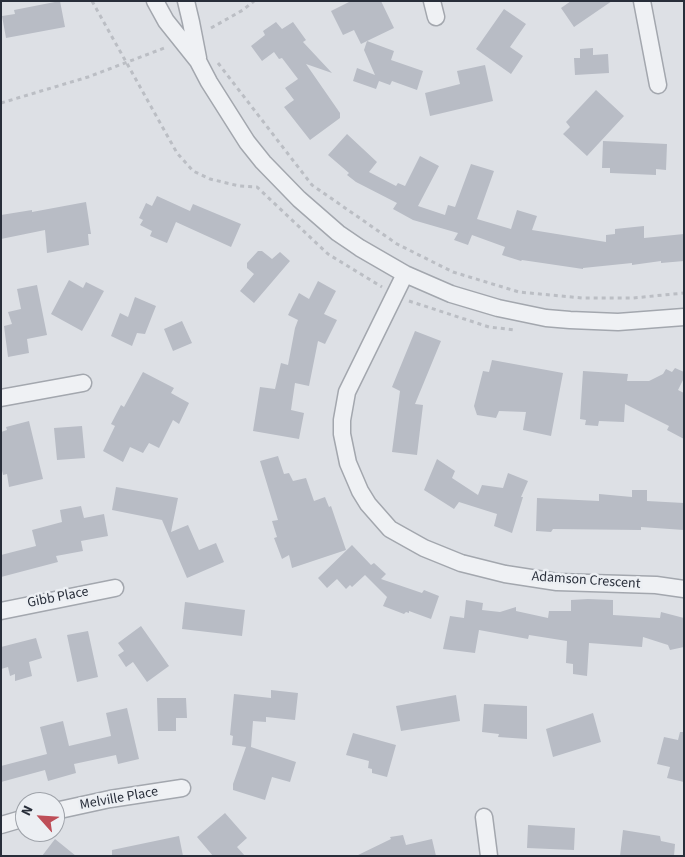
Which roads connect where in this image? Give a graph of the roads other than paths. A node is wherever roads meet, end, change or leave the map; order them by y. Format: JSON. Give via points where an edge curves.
{"nodes":[{"id":1,"x":154,"y":1,"type":"edge"},
{"id":2,"x":186,"y":1,"type":"edge"},
{"id":3,"x":642,"y":1,"type":"edge"},
{"id":4,"x":206,"y":59,"type":"junction"},
{"id":5,"x":658,"y":84,"type":"dead end"},
{"id":6,"x":405,"y":274,"type":"junction"},
{"id":7,"x":684,"y":317,"type":"edge"},
{"id":8,"x":83,"y":383,"type":"dead end"},
{"id":9,"x":1,"y":398,"type":"edge"},
{"id":10,"x":114,"y":588,"type":"dead end"},
{"id":11,"x":684,"y":589,"type":"edge"},
{"id":12,"x":1,"y":611,"type":"edge"},
{"id":13,"x":182,"y":788,"type":"dead end"},
{"id":14,"x":65,"y":809,"type":"edge"},
{"id":15,"x":484,"y":817,"type":"dead end"},
{"id":16,"x":15,"y":821,"type":"edge"},
{"id":17,"x":1,"y":825,"type":"edge"},
{"id":18,"x":489,"y":856,"type":"edge"}],
"edges":[{"from":1,"to":4,"type":"street","via":[[166,21]]},
{"from":2,"to":4,"type":"street"},
{"from":3,"to":5,"type":"street"},
{"from":4,"to":6,"type":"street","via":[[209,82],[263,162],[298,199],[338,233]]},
{"from":6,"to":7,"type":"street","via":[[489,306],[546,318],[618,322]]},
{"from":6,"to":11,"type":"street","name":"Adamson Crescent","via":[[347,392],[342,420],[348,463],[360,491],[390,529],[452,559],[505,574],[557,582]]},
{"from":8,"to":9,"type":"street"},
{"from":10,"to":12,"type":"street","name":"Gibb Place"},
{"from":13,"to":14,"type":"street","name":"Melville Place"},
{"from":15,"to":18,"type":"street"},
{"from":16,"to":17,"type":"street"}]}
